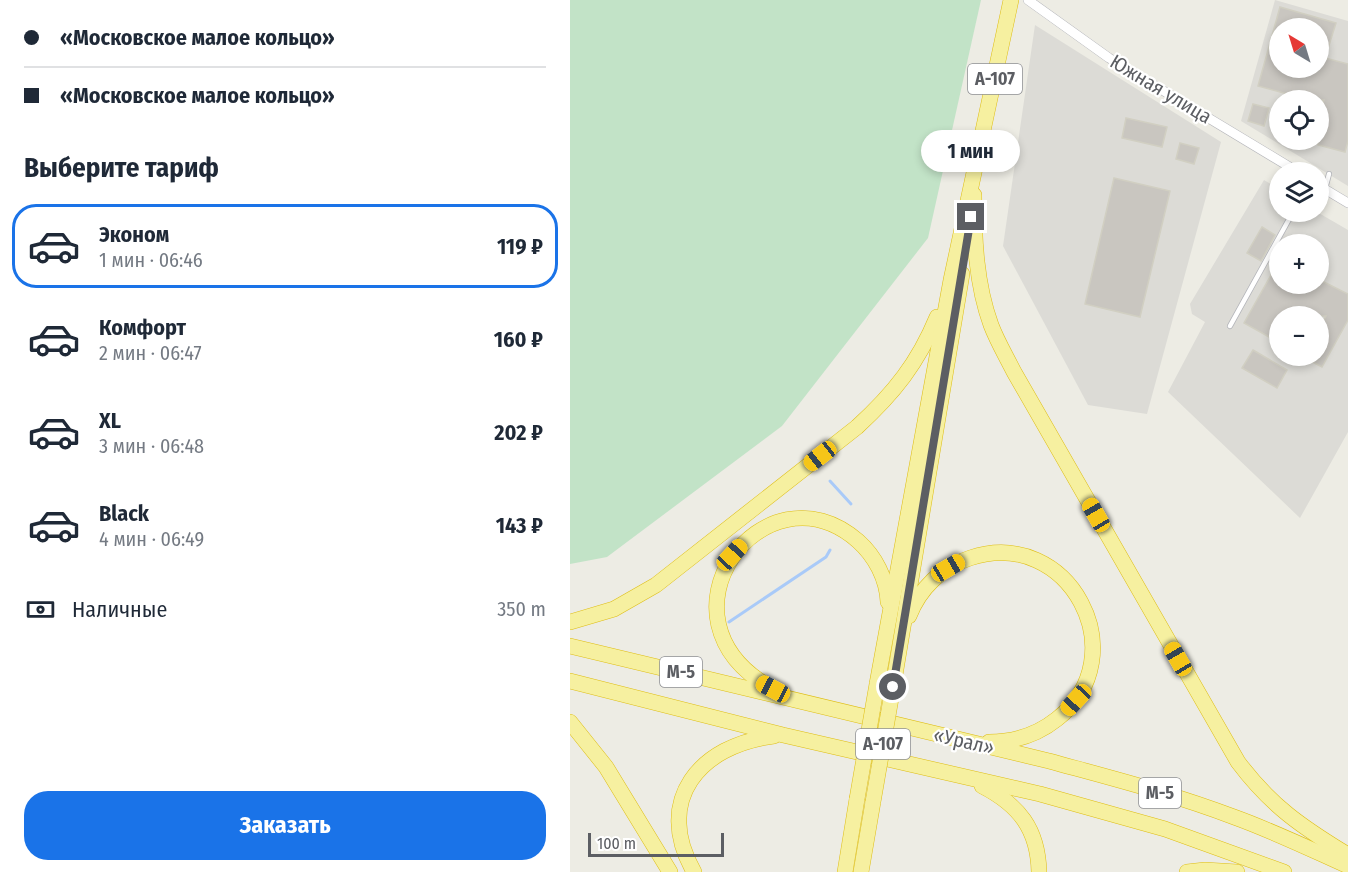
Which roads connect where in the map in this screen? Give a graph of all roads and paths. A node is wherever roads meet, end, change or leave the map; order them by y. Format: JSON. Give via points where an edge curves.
{"nodes":[{"id":1,"x":1011,"y":0,"type":"edge"},
{"id":2,"x":1028,"y":0,"type":"edge"},
{"id":3,"x":985,"y":126,"type":"junction"},
{"id":4,"x":1281,"y":162,"type":"edge"},
{"id":5,"x":1329,"y":191,"type":"edge"},
{"id":6,"x":974,"y":195,"type":"junction"},
{"id":7,"x":1348,"y":203,"type":"edge"},
{"id":8,"x":1287,"y":222,"type":"edge"},
{"id":9,"x":951,"y":280,"type":"junction"},
{"id":10,"x":1230,"y":326,"type":"dead end"},
{"id":11,"x":570,"y":622,"type":"edge"},
{"id":12,"x":892,"y":643,"type":"junction"},
{"id":13,"x":570,"y":646,"type":"edge"},
{"id":14,"x":570,"y":681,"type":"edge"},
{"id":15,"x":885,"y":686,"type":"junction"},
{"id":16,"x":791,"y":699,"type":"junction"},
{"id":17,"x":570,"y":722,"type":"edge"},
{"id":18,"x":783,"y":735,"type":"junction"},
{"id":19,"x":965,"y":741,"type":"junction"},
{"id":20,"x":943,"y":771,"type":"junction"},
{"id":21,"x":858,"y":838,"type":"junction"},
{"id":22,"x":1348,"y":855,"type":"edge"},
{"id":23,"x":1348,"y":866,"type":"edge"},
{"id":24,"x":670,"y":872,"type":"edge"},
{"id":25,"x":694,"y":872,"type":"edge"},
{"id":26,"x":835,"y":872,"type":"edge"},
{"id":27,"x":845,"y":872,"type":"edge"},
{"id":28,"x":861,"y":872,"type":"edge"},
{"id":29,"x":866,"y":872,"type":"edge"},
{"id":30,"x":1040,"y":872,"type":"edge"},
{"id":31,"x":1187,"y":872,"type":"edge"},
{"id":32,"x":1237,"y":872,"type":"edge"},
{"id":33,"x":1284,"y":872,"type":"edge"}],
"edges":[{"from":1,"to":3,"type":"highway","number":"А-107"},
{"from":2,"to":4,"type":"street","name":"Южная улица","via":[[1109,58]]},
{"from":3,"to":6,"type":"highway","number":"А-107"},
{"from":3,"to":9,"type":"highway","number":"А-107"},
{"from":5,"to":7,"type":"street"},
{"from":6,"to":12,"type":"highway","number":"А-107"},
{"from":6,"to":22,"type":"highway","via":[[976,253],[984,304],[1014,372],[1238,762],[1281,810]]},
{"from":8,"to":10,"type":"lane"},
{"from":9,"to":11,"type":"highway","via":[[918,357],[870,415],[656,585],[614,609]]},
{"from":9,"to":12,"type":"highway","number":"А-107"},
{"from":12,"to":15,"type":"highway","number":"А-107"},
{"from":12,"to":16,"type":"highway","via":[[884,582],[872,556],[851,536],[825,522],[804,519],[783,521],[757,532],[732,555],[725,570],[716,601],[719,626],[722,640],[741,666],[755,679]]},
{"from":12,"to":19,"type":"highway","via":[[927,586],[948,568],[984,553],[1006,551],[1026,555],[1046,564],[1073,588],[1089,619],[1092,640],[1087,682],[1076,700],[1049,725],[1025,737]]},
{"from":13,"to":16,"type":"highway","name":"«Урал»","number":"М-5"},
{"from":14,"to":18,"type":"highway","name":"«Урал»","number":"М-5"},
{"from":15,"to":21,"type":"highway","number":"А-107","bridge":true,"via":[[857,799]]},
{"from":15,"to":21,"type":"highway","number":"А-107","bridge":true,"via":[[873,802]]},
{"from":16,"to":19,"type":"highway","name":"«Урал»","number":"М-5"},
{"from":17,"to":24,"type":"highway","via":[[606,767]]},
{"from":18,"to":20,"type":"highway","name":"«Урал»","number":"М-5"},
{"from":18,"to":25,"type":"highway","via":[[731,746],[697,771],[681,801],[679,820],[680,840]]},
{"from":19,"to":23,"type":"highway","name":"«Урал»","number":"М-5","via":[[1178,798],[1263,828]]},
{"from":20,"to":30,"type":"highway","via":[[979,784],[1013,805],[1034,839]]},
{"from":20,"to":33,"type":"highway","name":"«Урал»","number":"М-5","via":[[1165,829]]},
{"from":21,"to":26,"type":"highway"},
{"from":21,"to":27,"type":"highway","number":"А-107"},
{"from":21,"to":28,"type":"highway","number":"А-107"},
{"from":21,"to":29,"type":"highway"},
{"from":31,"to":32,"type":"highway"}]}
